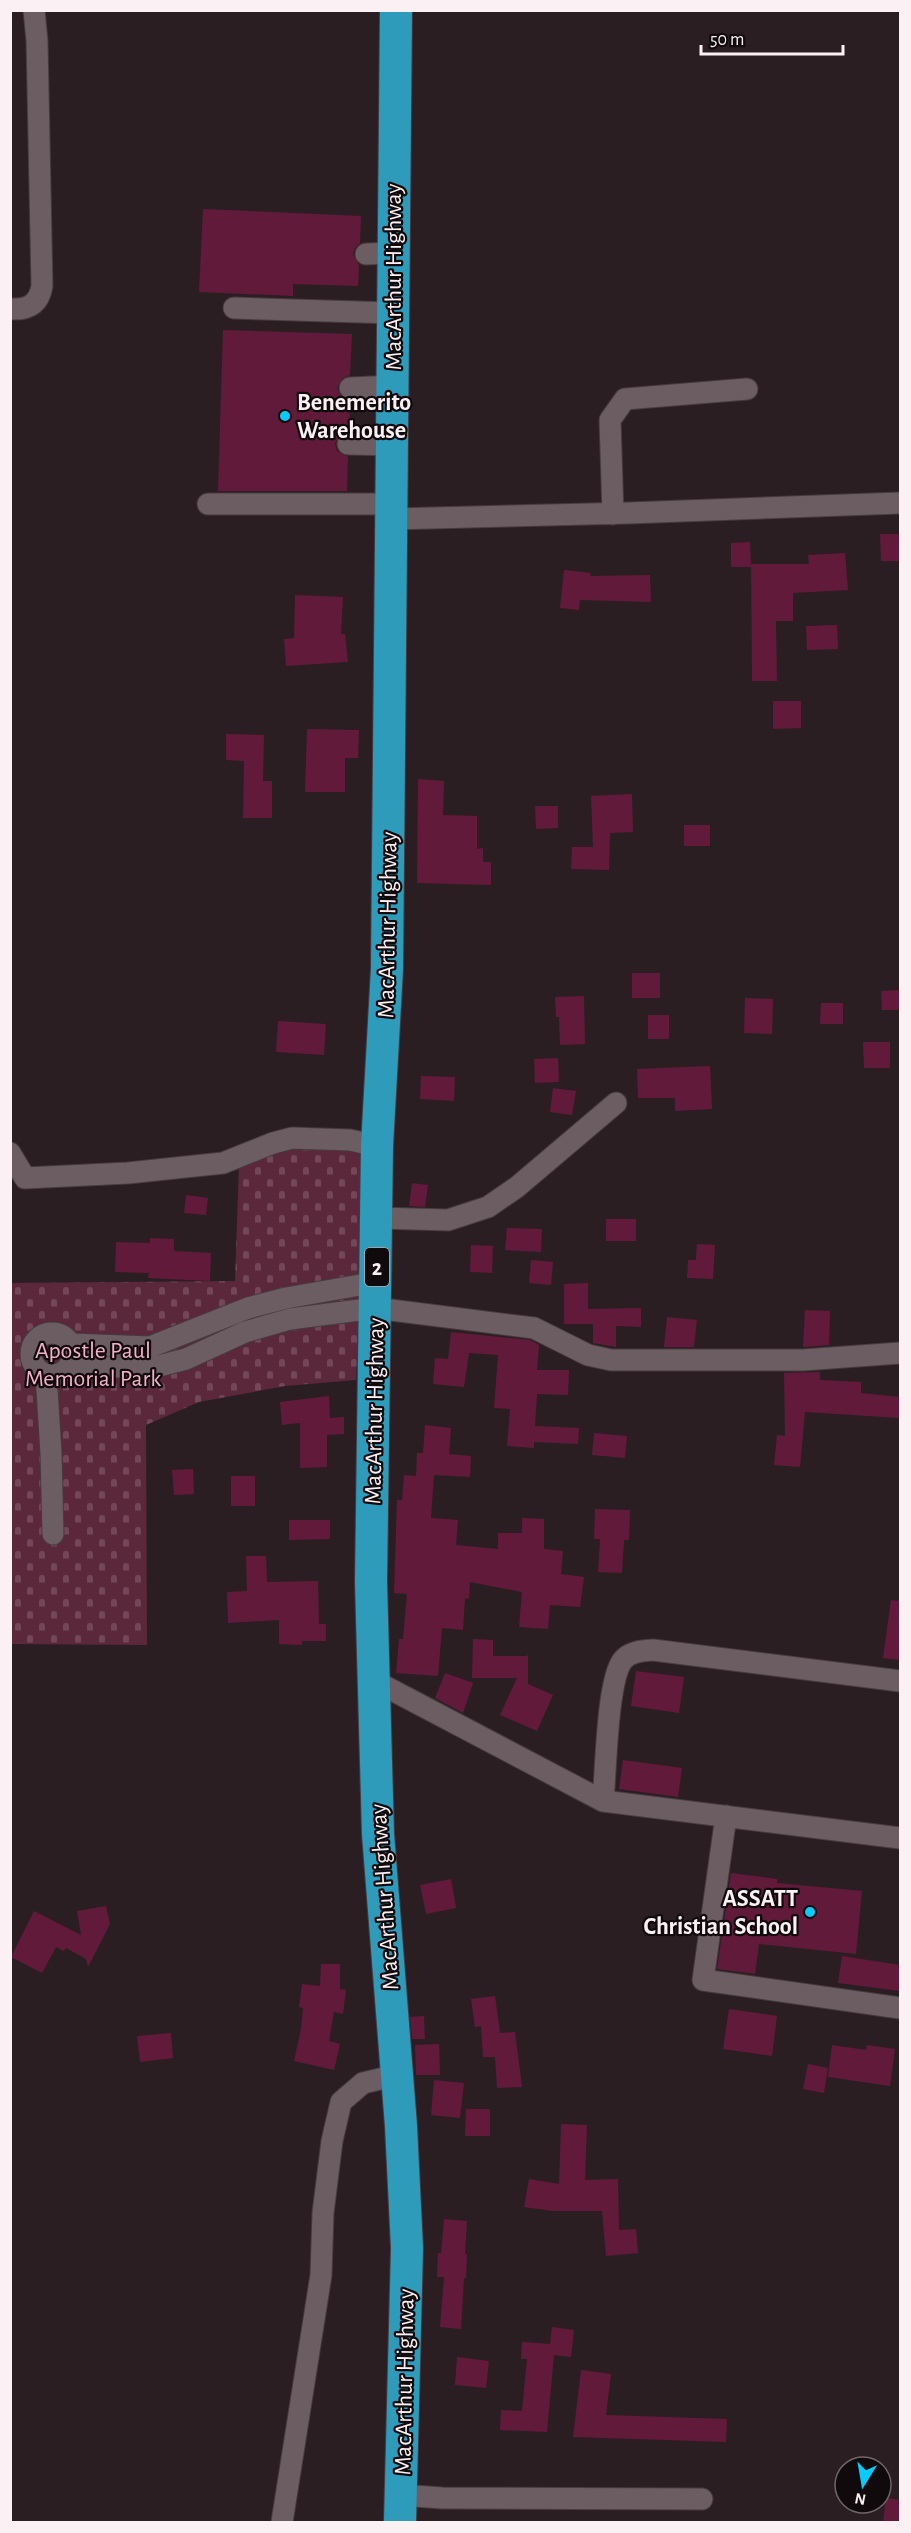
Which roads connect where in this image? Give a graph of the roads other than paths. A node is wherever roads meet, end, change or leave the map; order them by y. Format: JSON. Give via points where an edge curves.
{"nodes":[{"id":1,"x":34,"y":10,"type":"edge"},
{"id":2,"x":396,"y":10,"type":"edge"},
{"id":3,"x":234,"y":308,"type":"dead end"},
{"id":4,"x":10,"y":309,"type":"edge"},
{"id":5,"x":392,"y":313,"type":"junction"},
{"id":6,"x":393,"y":386,"type":"junction"},
{"id":7,"x":350,"y":388,"type":"dead end"},
{"id":8,"x":747,"y":389,"type":"dead end"},
{"id":9,"x":348,"y":444,"type":"dead end"},
{"id":10,"x":392,"y":445,"type":"junction"},
{"id":11,"x":900,"y":503,"type":"edge"},
{"id":12,"x":208,"y":504,"type":"dead end"},
{"id":13,"x":392,"y":511,"type":"junction"},
{"id":14,"x":613,"y":514,"type":"junction"},
{"id":15,"x":616,"y":1103,"type":"dead end"},
{"id":16,"x":377,"y":1146,"type":"junction"},
{"id":17,"x":10,"y":1154,"type":"edge"},
{"id":18,"x":378,"y":1218,"type":"junction"},
{"id":19,"x":325,"y":1291,"type":"junction"},
{"id":20,"x":376,"y":1295,"type":"junction"},
{"id":21,"x":286,"y":1298,"type":"junction"},
{"id":22,"x":328,"y":1314,"type":"junction"},
{"id":23,"x":290,"y":1319,"type":"junction"},
{"id":24,"x":70,"y":1344,"type":"junction"},
{"id":25,"x":900,"y":1353,"type":"edge"},
{"id":26,"x":153,"y":1357,"type":"junction"},
{"id":27,"x":68,"y":1367,"type":"junction"},
{"id":28,"x":46,"y":1374,"type":"junction"},
{"id":29,"x":53,"y":1534,"type":"dead end"},
{"id":30,"x":373,"y":1680,"type":"junction"},
{"id":31,"x":900,"y":1681,"type":"edge"},
{"id":32,"x":603,"y":1801,"type":"junction"},
{"id":33,"x":726,"y":1816,"type":"junction"},
{"id":34,"x":900,"y":1838,"type":"edge"},
{"id":35,"x":900,"y":2008,"type":"edge"},
{"id":36,"x":397,"y":2075,"type":"junction"},
{"id":37,"x":702,"y":2499,"type":"dead end"},
{"id":38,"x":401,"y":2509,"type":"edge"},
{"id":39,"x":282,"y":2523,"type":"edge"}],
"edges":[{"from":1,"to":4,"type":"street","via":[[42,286],[32,305]]},
{"from":2,"to":5,"type":"highway","name":"MacArthur Highway","number":"2","via":[[379,253]]},
{"from":3,"to":5,"type":"street"},
{"from":5,"to":6,"type":"highway","name":"MacArthur Highway","number":"2"},
{"from":6,"to":7,"type":"street"},
{"from":6,"to":10,"type":"highway","name":"MacArthur Highway","number":"2"},
{"from":8,"to":14,"type":"street","via":[[625,399],[610,420]]},
{"from":9,"to":10,"type":"street"},
{"from":10,"to":13,"type":"highway","name":"MacArthur Highway","number":"2"},
{"from":11,"to":14,"type":"street"},
{"from":12,"to":13,"type":"street"},
{"from":13,"to":14,"type":"street"},
{"from":13,"to":16,"type":"highway","name":"MacArthur Highway","number":"2","via":[[387,969]]},
{"from":15,"to":18,"type":"street","via":[[488,1207],[448,1220]]},
{"from":16,"to":17,"type":"street","via":[[350,1140],[292,1137],[223,1163],[25,1178]]},
{"from":16,"to":18,"type":"highway","name":"MacArthur Highway","number":"2"},
{"from":18,"to":20,"type":"highway","name":"MacArthur Highway","number":"2"},
{"from":19,"to":20,"type":"street"},
{"from":19,"to":21,"type":"street"},
{"from":19,"to":22,"type":"street"},
{"from":20,"to":22,"type":"street"},
{"from":20,"to":25,"type":"street","via":[[534,1328],[588,1355],[611,1360],[803,1360]]},
{"from":20,"to":30,"type":"highway","name":"MacArthur Highway","number":"2"},
{"from":21,"to":23,"type":"street"},
{"from":21,"to":26,"type":"street","via":[[248,1308]]},
{"from":22,"to":23,"type":"street"},
{"from":23,"to":26,"type":"street","via":[[245,1332],[186,1359]]},
{"from":24,"to":26,"type":"street"},
{"from":24,"to":27,"type":"street","via":[[72,1360]]},
{"from":24,"to":28,"type":"street","via":[[49,1333],[35,1341],[33,1365]]},
{"from":26,"to":27,"type":"street"},
{"from":27,"to":28,"type":"street","via":[[54,1375]]},
{"from":28,"to":29,"type":"street"},
{"from":30,"to":32,"type":"street"},
{"from":30,"to":36,"type":"highway","name":"MacArthur Highway","number":"2","via":[[378,1834]]},
{"from":31,"to":32,"type":"street","via":[[653,1650],[633,1653],[625,1658],[614,1679]]},
{"from":32,"to":33,"type":"street"},
{"from":33,"to":34,"type":"street"},
{"from":33,"to":35,"type":"street","via":[[703,1980]]},
{"from":36,"to":38,"type":"highway","name":"MacArthur Highway","number":"2","via":[[407,2248]]},
{"from":36,"to":39,"type":"street","via":[[363,2083],[341,2102],[322,2213],[321,2275]]},
{"from":37,"to":38,"type":"street","via":[[442,2498]]}]}
